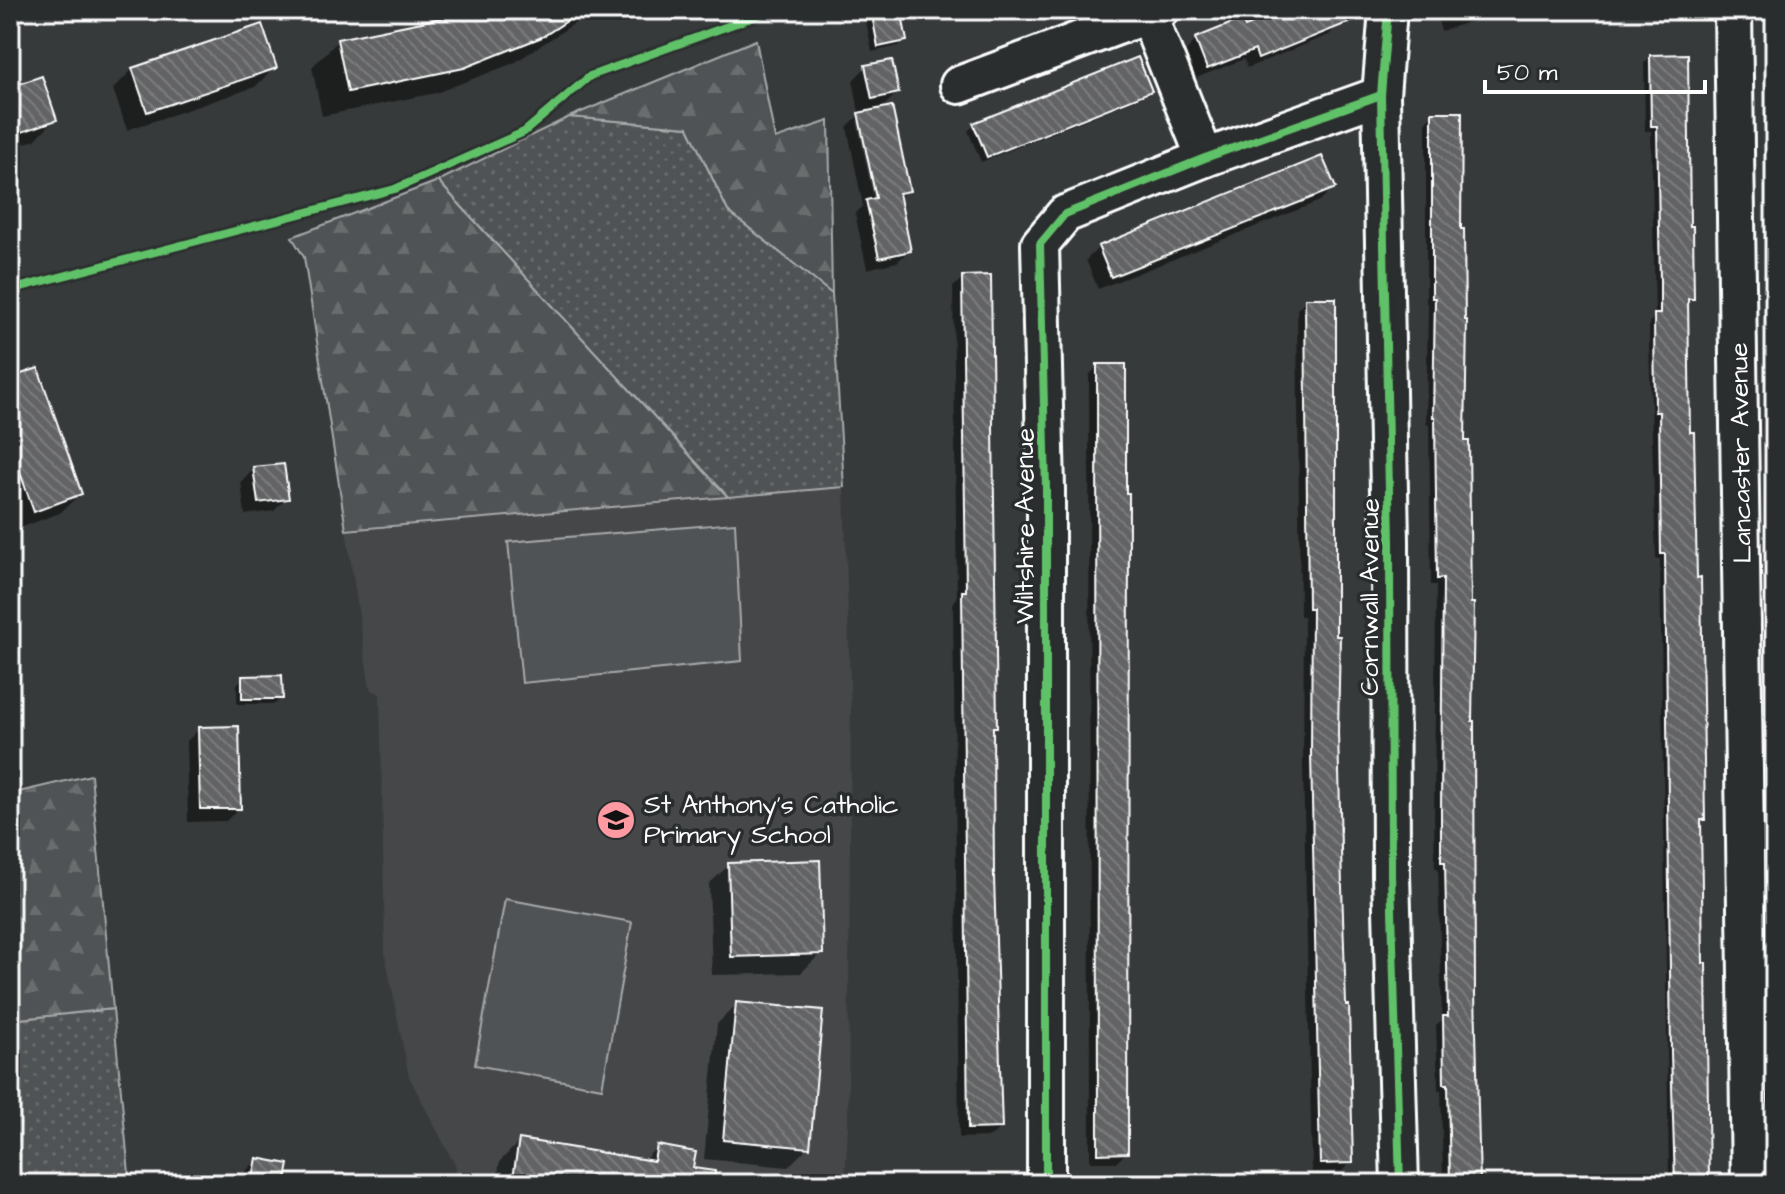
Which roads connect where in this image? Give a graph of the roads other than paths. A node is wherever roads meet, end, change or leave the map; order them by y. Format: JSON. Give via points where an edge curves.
{"nodes":[{"id":1,"x":1388,"y":10,"type":"edge"},
{"id":2,"x":1733,"y":10,"type":"edge"},
{"id":3,"x":1154,"y":12,"type":"edge"},
{"id":4,"x":959,"y":85,"type":"dead end"},
{"id":5,"x":1381,"y":95,"type":"junction"},
{"id":6,"x":1205,"y":158,"type":"junction"},
{"id":7,"x":1046,"y":1184,"type":"edge"},
{"id":8,"x":1400,"y":1184,"type":"edge"},
{"id":9,"x":1750,"y":1184,"type":"edge"}],
"edges":[{"from":1,"to":5,"type":"street","name":"Cornwall Avenue"},
{"from":2,"to":9,"type":"street","name":"Lancaster Avenue"},
{"from":3,"to":4,"type":"street"},
{"from":3,"to":6,"type":"street"},
{"from":5,"to":6,"type":"street","name":"Wiltshire Avenue"},
{"from":5,"to":8,"type":"street","name":"Cornwall Avenue"},
{"from":6,"to":7,"type":"street","name":"Wiltshire Avenue","via":[[1065,214],[1040,244],[1046,489]]}]}
